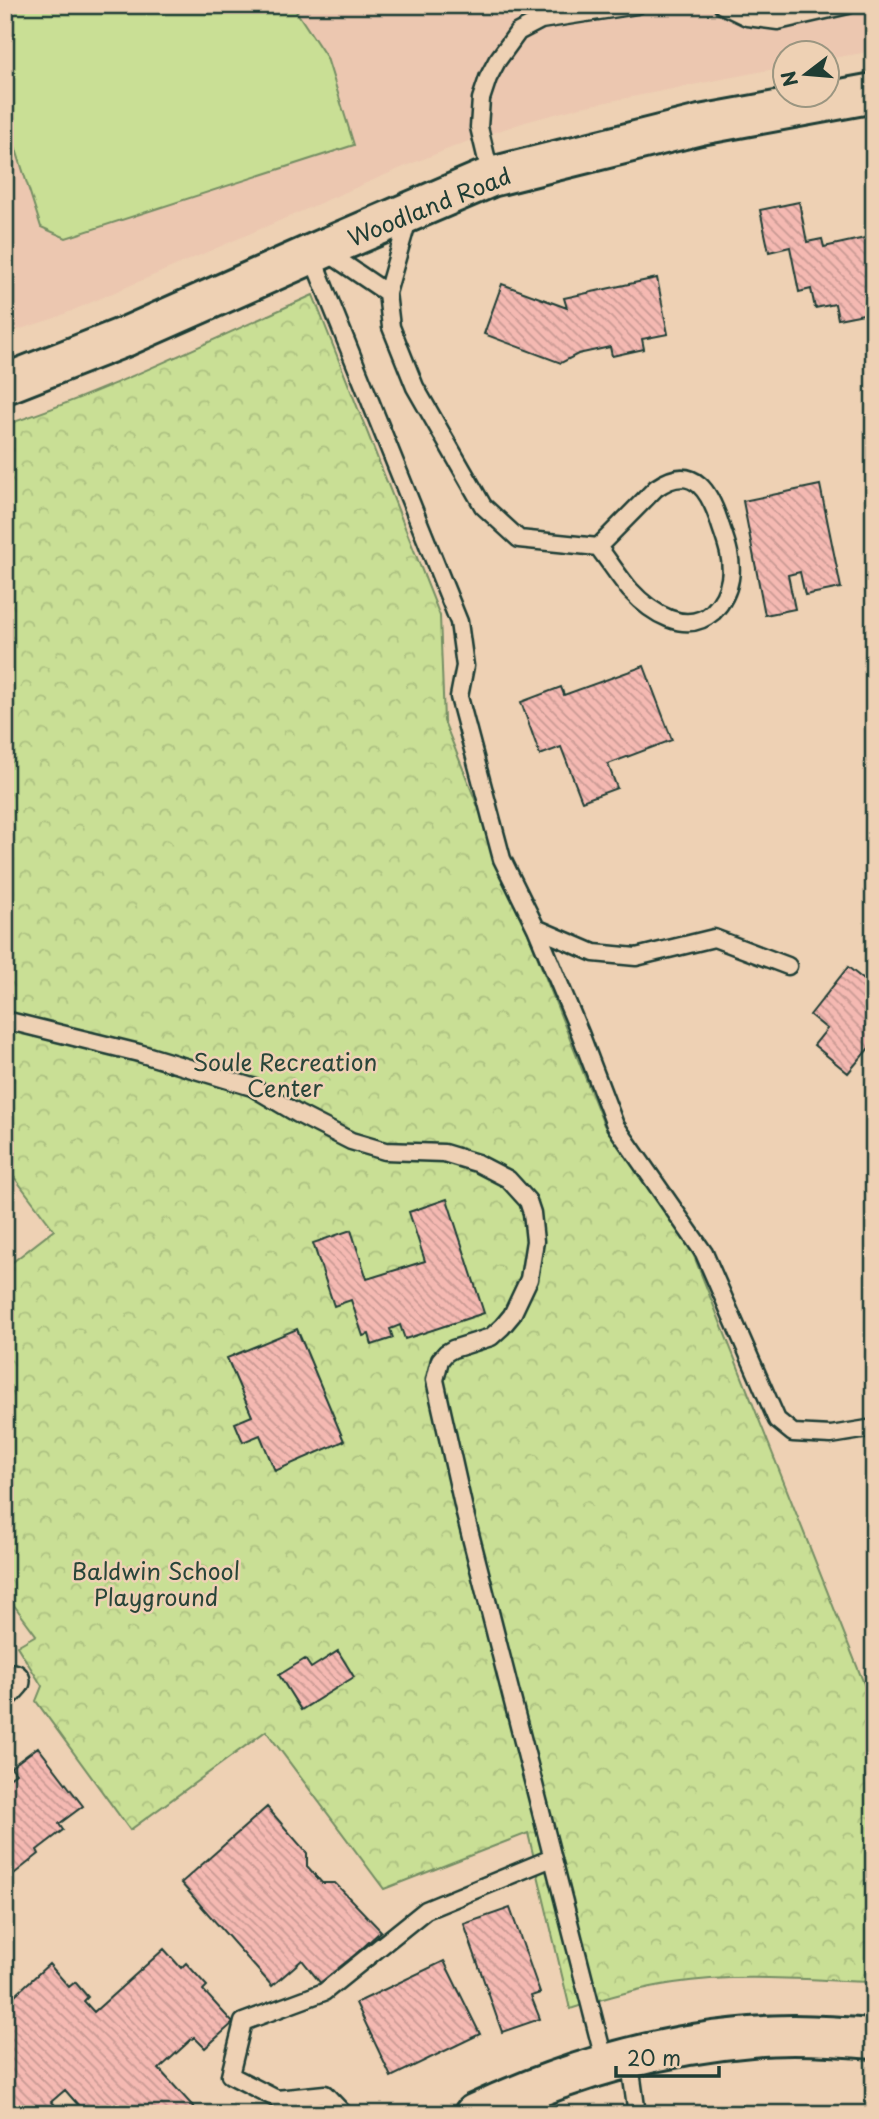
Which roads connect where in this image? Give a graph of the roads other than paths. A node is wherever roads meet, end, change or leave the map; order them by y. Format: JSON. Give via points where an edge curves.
{"nodes":[{"id":1,"x":637,"y":5,"type":"edge"},
{"id":2,"x":722,"y":5,"type":"edge"},
{"id":3,"x":848,"y":5,"type":"edge"},
{"id":4,"x":874,"y":93,"type":"edge"},
{"id":5,"x":491,"y":177,"type":"junction"},
{"id":6,"x":411,"y":210,"type":"junction"},
{"id":7,"x":317,"y":251,"type":"junction"},
{"id":8,"x":387,"y":293,"type":"junction"},
{"id":9,"x":5,"y":384,"type":"edge"},
{"id":10,"x":598,"y":547,"type":"junction"},
{"id":11,"x":536,"y":928,"type":"junction"},
{"id":12,"x":788,"y":966,"type":"dead end"},
{"id":13,"x":5,"y":1020,"type":"edge"},
{"id":14,"x":874,"y":1428,"type":"edge"},
{"id":15,"x":552,"y":1858,"type":"junction"},
{"id":16,"x":874,"y":2039,"type":"edge"},
{"id":17,"x":617,"y":2060,"type":"junction"},
{"id":18,"x":344,"y":2114,"type":"edge"},
{"id":19,"x":474,"y":2114,"type":"edge"},
{"id":20,"x":637,"y":2114,"type":"edge"}],
"edges":[{"from":1,"to":5,"type":"lane","via":[[541,20],[518,32],[497,61],[481,99],[478,127]]},
{"from":2,"to":3,"type":"lane","via":[[747,17],[779,21]]},
{"from":4,"to":5,"type":"street","name":"Woodland Road","via":[[699,125]]},
{"from":5,"to":6,"type":"street","name":"Woodland Road"},
{"from":6,"to":7,"type":"street","name":"Woodland Road"},
{"from":6,"to":8,"type":"lane"},
{"from":7,"to":8,"type":"lane"},
{"from":7,"to":9,"type":"street","name":"Woodland Road","via":[[127,336]]},
{"from":7,"to":11,"type":"lane","via":[[459,622],[465,666],[459,697],[502,859]]},
{"from":8,"to":10,"type":"lane","via":[[391,327],[415,387],[483,506],[519,540]]},
{"from":10,"to":10,"type":"lane","via":[[632,592],[679,623],[707,617],[722,603],[730,580],[730,552],[713,502],[698,482],[687,478],[656,488]]},
{"from":11,"to":12,"type":"lane","via":[[594,953],[636,957],[714,938]]},
{"from":11,"to":14,"type":"lane","via":[[615,1125],[704,1254],[777,1420],[793,1433],[831,1435]]},
{"from":13,"to":15,"type":"lane","via":[[252,1087],[351,1141],[385,1151],[444,1153],[477,1163],[508,1179],[528,1201],[534,1226],[532,1264],[512,1315],[491,1337],[446,1353],[435,1380]]},
{"from":15,"to":17,"type":"lane"},
{"from":15,"to":18,"type":"lane","via":[[426,1910],[324,1992],[243,2022],[230,2075],[277,2099],[325,2094]]},
{"from":16,"to":17,"type":"street","via":[[753,2037]]},
{"from":17,"to":19,"type":"street","via":[[537,2086]]},
{"from":17,"to":20,"type":"lane"}]}
